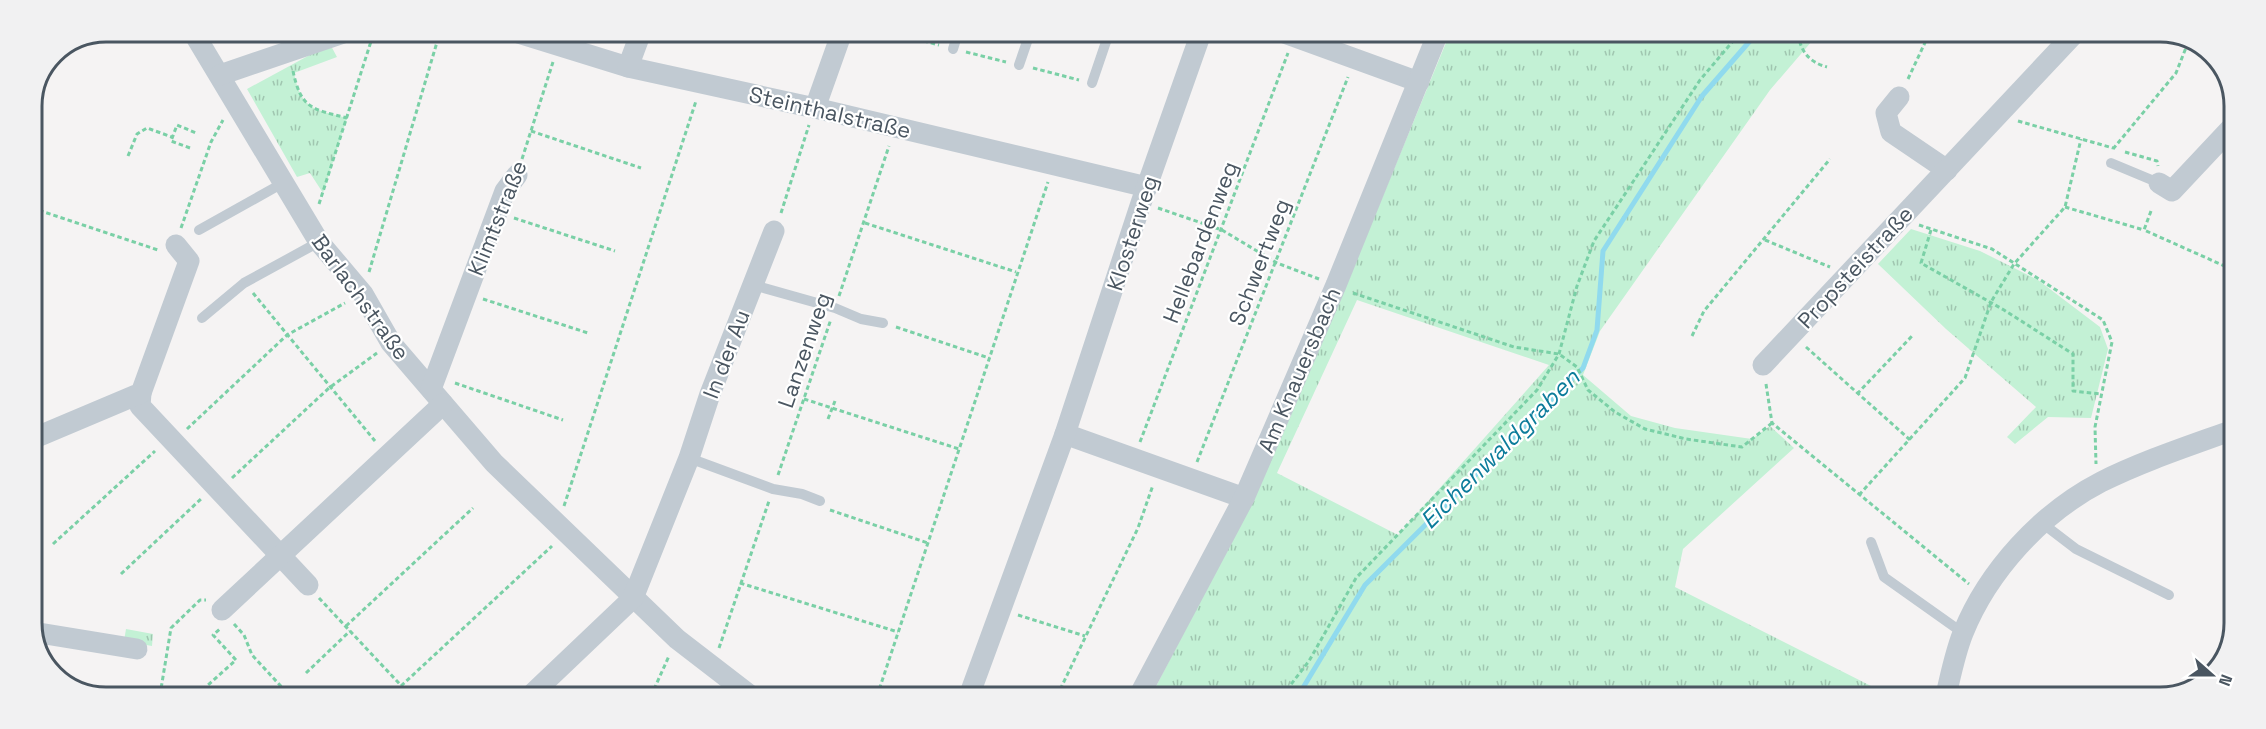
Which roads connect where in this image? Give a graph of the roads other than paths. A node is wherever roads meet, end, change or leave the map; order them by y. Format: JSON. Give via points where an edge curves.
{"nodes":[{"id":1,"x":200,"y":42,"type":"edge"},
{"id":2,"x":316,"y":42,"type":"edge"},
{"id":3,"x":546,"y":42,"type":"edge"},
{"id":4,"x":637,"y":42,"type":"edge"},
{"id":5,"x":838,"y":42,"type":"edge"},
{"id":6,"x":955,"y":42,"type":"edge"},
{"id":7,"x":1027,"y":42,"type":"edge"},
{"id":8,"x":1106,"y":42,"type":"edge"},
{"id":9,"x":1198,"y":42,"type":"edge"},
{"id":10,"x":1309,"y":42,"type":"edge"},
{"id":11,"x":1435,"y":42,"type":"edge"},
{"id":12,"x":2067,"y":42,"type":"edge"},
{"id":13,"x":953,"y":49,"type":"road end"},
{"id":14,"x":1019,"y":65,"type":"road end"},
{"id":15,"x":628,"y":67,"type":"junction"},
{"id":16,"x":220,"y":75,"type":"junction"},
{"id":17,"x":1419,"y":82,"type":"junction"},
{"id":18,"x":1092,"y":83,"type":"road end"},
{"id":19,"x":1899,"y":97,"type":"road end"},
{"id":20,"x":815,"y":108,"type":"junction"},
{"id":21,"x":2224,"y":136,"type":"edge"},
{"id":22,"x":2111,"y":163,"type":"dead end"},
{"id":23,"x":1947,"y":170,"type":"junction"},
{"id":24,"x":517,"y":175,"type":"road end"},
{"id":25,"x":283,"y":183,"type":"junction"},
{"id":26,"x":2159,"y":183,"type":"joint"},
{"id":27,"x":1144,"y":195,"type":"junction"},
{"id":28,"x":199,"y":230,"type":"dead end"},
{"id":29,"x":774,"y":231,"type":"road end"},
{"id":30,"x":315,"y":235,"type":"junction"},
{"id":31,"x":176,"y":244,"type":"road end"},
{"id":32,"x":753,"y":285,"type":"junction"},
{"id":33,"x":202,"y":318,"type":"dead end"},
{"id":34,"x":883,"y":323,"type":"road end"},
{"id":35,"x":1763,"y":364,"type":"road end"},
{"id":36,"x":437,"y":390,"type":"junction"},
{"id":37,"x":141,"y":393,"type":"junction"},
{"id":38,"x":1065,"y":434,"type":"junction"},
{"id":39,"x":2224,"y":434,"type":"edge"},
{"id":40,"x":42,"y":435,"type":"edge"},
{"id":41,"x":689,"y":458,"type":"junction"},
{"id":42,"x":1244,"y":498,"type":"junction"},
{"id":43,"x":820,"y":501,"type":"road end"},
{"id":44,"x":2042,"y":523,"type":"junction"},
{"id":45,"x":1871,"y":542,"type":"dead end"},
{"id":46,"x":281,"y":557,"type":"junction"},
{"id":47,"x":308,"y":585,"type":"road end"},
{"id":48,"x":2169,"y":594,"type":"dead end"},
{"id":49,"x":633,"y":598,"type":"junction"},
{"id":50,"x":226,"y":615,"type":"road end"},
{"id":51,"x":1963,"y":633,"type":"junction"},
{"id":52,"x":43,"y":634,"type":"edge"},
{"id":53,"x":137,"y":649,"type":"dead end"},
{"id":54,"x":539,"y":687,"type":"edge"},
{"id":55,"x":739,"y":687,"type":"edge"},
{"id":56,"x":972,"y":687,"type":"edge"},
{"id":57,"x":1144,"y":687,"type":"edge"},
{"id":58,"x":1948,"y":687,"type":"edge"}],
"edges":[{"from":1,"to":16,"type":"street","name":"Barlachstraße"},
{"from":2,"to":16,"type":"street"},
{"from":3,"to":15,"type":"street","name":"Steinthalstraße"},
{"from":4,"to":15,"type":"street"},
{"from":5,"to":20,"type":"street"},
{"from":6,"to":13,"type":"lane"},
{"from":7,"to":14,"type":"lane"},
{"from":8,"to":18,"type":"lane"},
{"from":9,"to":27,"type":"street","name":"Klosterweg"},
{"from":10,"to":17,"type":"street"},
{"from":11,"to":17,"type":"street","name":"Am Knauersbach"},
{"from":12,"to":23,"type":"street","name":"Propsteistraße"},
{"from":15,"to":20,"type":"street","name":"Steinthalstraße"},
{"from":16,"to":25,"type":"street","name":"Barlachstraße"},
{"from":17,"to":42,"type":"street","name":"Am Knauersbach"},
{"from":19,"to":23,"type":"street","via":[[1886,113],[1890,132]]},
{"from":20,"to":27,"type":"street","name":"Steinthalstraße","via":[[1054,165]]},
{"from":21,"to":26,"type":"street","via":[[2172,191]]},
{"from":22,"to":26,"type":"lane"},
{"from":23,"to":35,"type":"street","name":"Propsteistraße"},
{"from":24,"to":36,"type":"street","name":"Klimtstraße","via":[[505,191]]},
{"from":25,"to":28,"type":"lane"},
{"from":25,"to":30,"type":"street","name":"Barlachstraße"},
{"from":27,"to":38,"type":"street","name":"Klosterweg"},
{"from":29,"to":32,"type":"street","name":"In der Au"},
{"from":30,"to":33,"type":"lane","via":[[244,283]]},
{"from":30,"to":36,"type":"street","name":"Barlachstraße","via":[[363,294],[391,343]]},
{"from":31,"to":37,"type":"street","via":[[189,261]]},
{"from":32,"to":34,"type":"lane","via":[[835,308],[861,320]]},
{"from":32,"to":41,"type":"street","name":"In der Au"},
{"from":36,"to":46,"type":"street","via":[[388,456]]},
{"from":36,"to":49,"type":"street","name":"Barlachstraße","via":[[494,463]]},
{"from":37,"to":40,"type":"street"},
{"from":37,"to":46,"type":"street","via":[[140,406]]},
{"from":38,"to":42,"type":"street"},
{"from":38,"to":56,"type":"street","name":"Klosterweg"},
{"from":39,"to":44,"type":"street","via":[[2102,481]]},
{"from":41,"to":43,"type":"lane","via":[[773,489]]},
{"from":41,"to":49,"type":"street","name":"In der Au"},
{"from":42,"to":57,"type":"street","name":"Am Knauersbach"},
{"from":44,"to":48,"type":"lane","via":[[2076,549]]},
{"from":44,"to":51,"type":"street","via":[[1982,594]]},
{"from":45,"to":51,"type":"lane","via":[[1884,577]]},
{"from":46,"to":47,"type":"street"},
{"from":46,"to":50,"type":"street"},
{"from":49,"to":54,"type":"street"},
{"from":49,"to":55,"type":"street","name":"Barlachstraße"},
{"from":51,"to":58,"type":"street"},
{"from":52,"to":53,"type":"street"}]}
